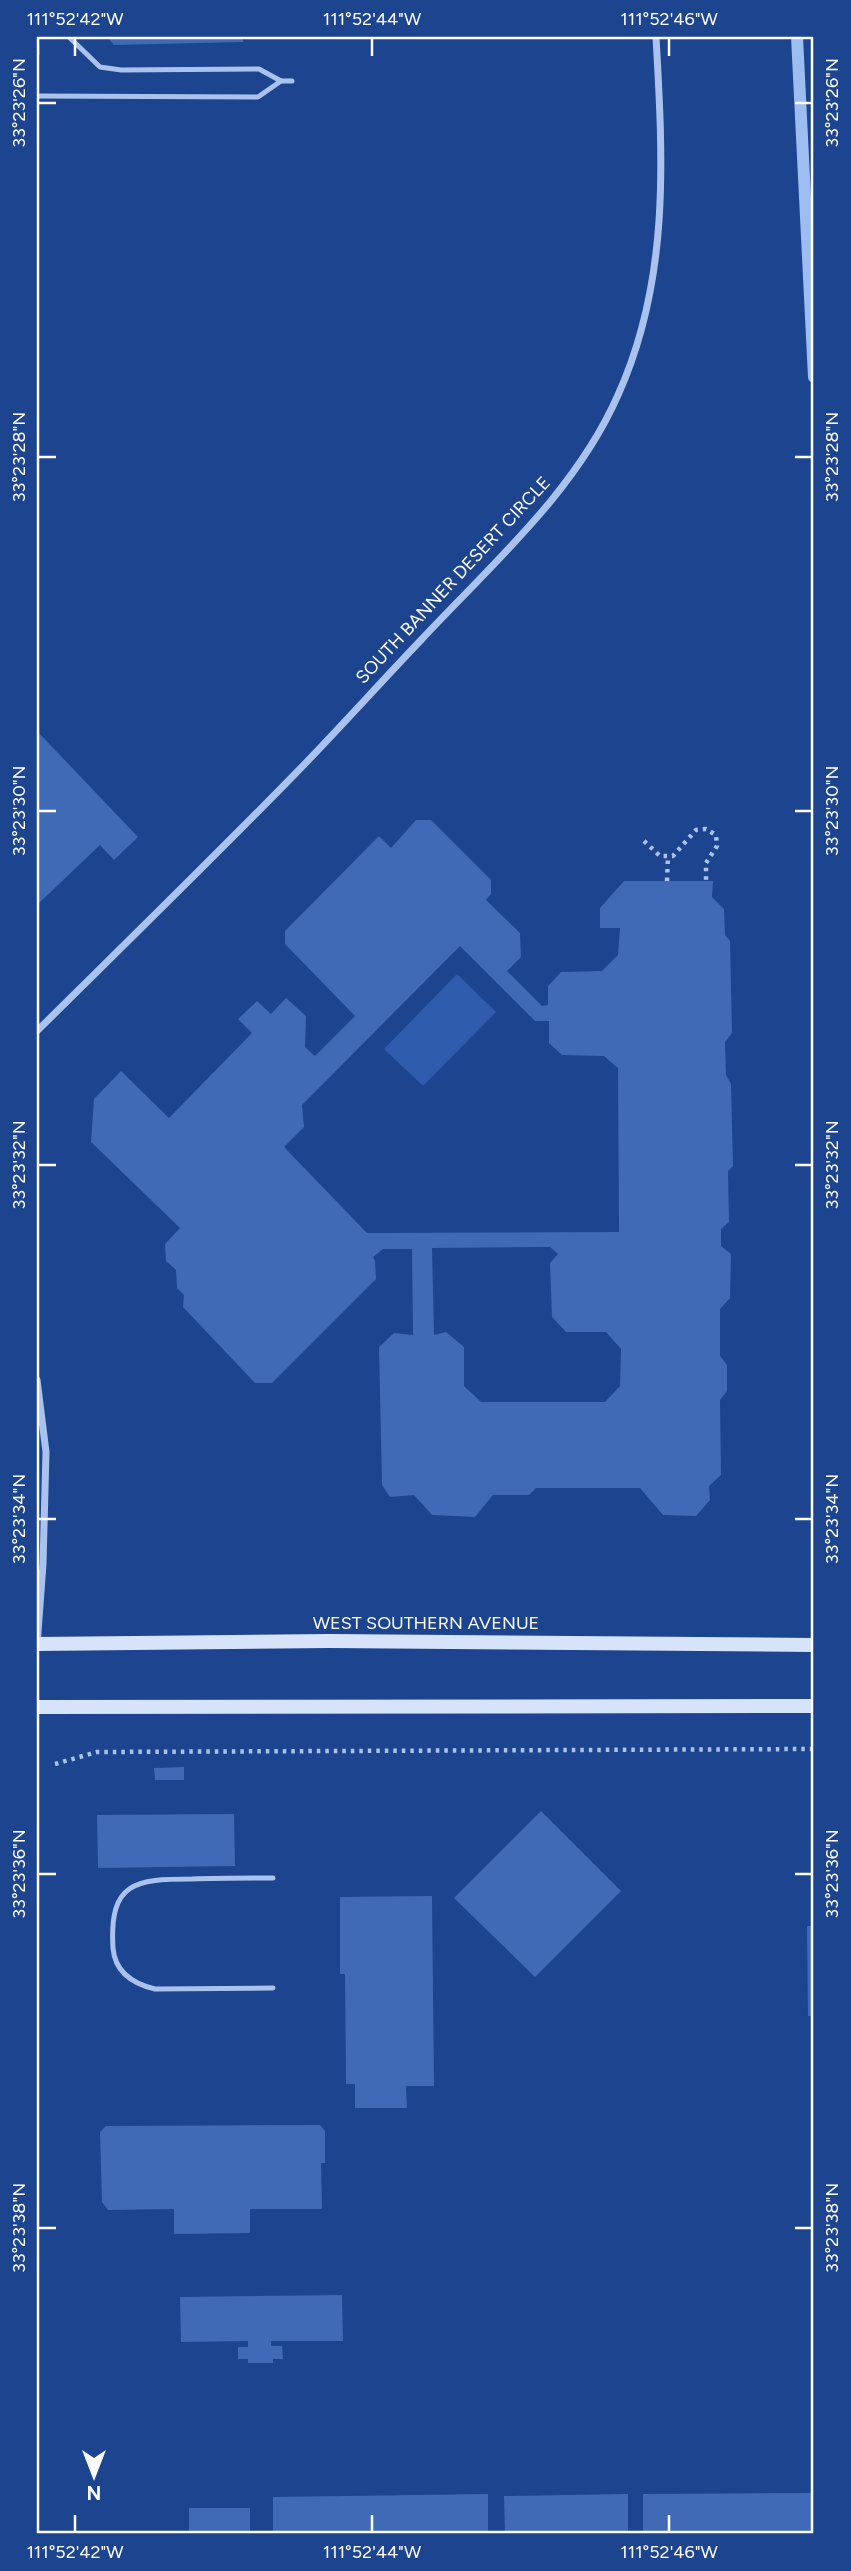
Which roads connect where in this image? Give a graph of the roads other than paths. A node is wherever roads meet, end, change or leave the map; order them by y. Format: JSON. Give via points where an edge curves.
{"nodes":[{"id":1,"x":69,"y":37,"type":"edge"},
{"id":2,"x":656,"y":37,"type":"edge"},
{"id":3,"x":281,"y":81,"type":"junction"},
{"id":4,"x":292,"y":81,"type":"dead end"},
{"id":5,"x":37,"y":96,"type":"edge"},
{"id":6,"x":37,"y":1031,"type":"edge"},
{"id":7,"x":37,"y":1380,"type":"edge"},
{"id":8,"x":37,"y":1645,"type":"edge"},
{"id":9,"x":814,"y":1645,"type":"edge"},
{"id":10,"x":814,"y":1706,"type":"edge"},
{"id":11,"x":37,"y":1707,"type":"edge"},
{"id":12,"x":273,"y":1878,"type":"dead end"},
{"id":13,"x":273,"y":1988,"type":"dead end"}],
"edges":[{"from":1,"to":3,"type":"lane","via":[[100,67],[259,69]]},
{"from":2,"to":6,"type":"street","name":"SOUTH BANNER DESERT CIRCLE","via":[[662,148],[658,252],[644,320],[618,395],[583,459],[538,516],[296,773]]},
{"from":3,"to":4,"type":"lane"},
{"from":3,"to":5,"type":"lane","via":[[258,97]]},
{"from":7,"to":8,"type":"street","via":[[46,1452]]},
{"from":8,"to":9,"type":"main road","name":"WEST SOUTHERN AVENUE","via":[[344,1641]]},
{"from":10,"to":11,"type":"main road"},
{"from":12,"to":13,"type":"lane","via":[[146,1880],[119,1900],[112,1924],[116,1963],[122,1973],[143,1986]]}]}
